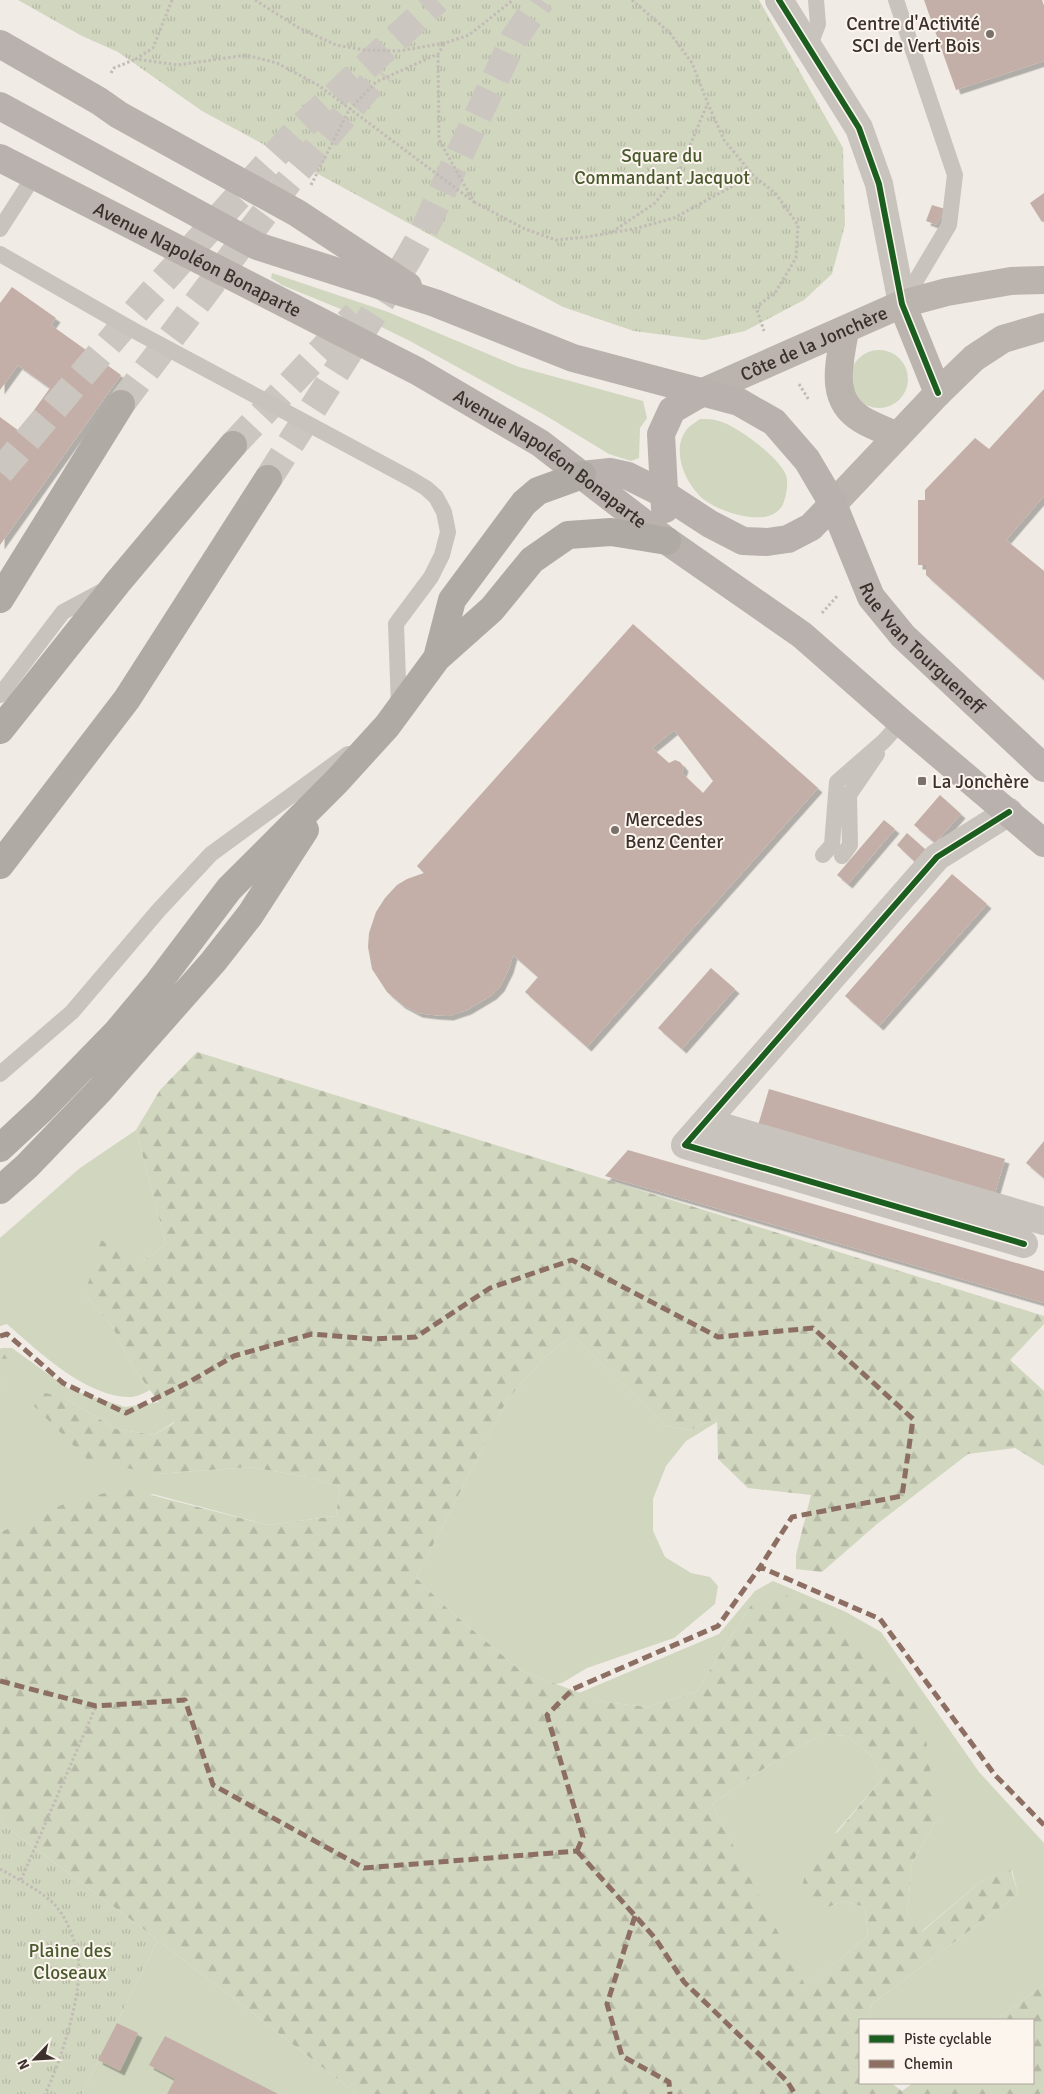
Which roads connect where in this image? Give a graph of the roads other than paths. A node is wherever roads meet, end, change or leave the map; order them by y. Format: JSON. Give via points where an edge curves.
{"nodes":[{"id":1,"x":778,"y":0,"type":"edge"},
{"id":2,"x":816,"y":0,"type":"edge"},
{"id":3,"x":896,"y":0,"type":"edge"},
{"id":4,"x":0,"y":44,"type":"edge"},
{"id":5,"x":809,"y":48,"type":"junction"},
{"id":6,"x":0,"y":106,"type":"edge"},
{"id":7,"x":0,"y":158,"type":"edge"},
{"id":8,"x":34,"y":176,"type":"junction"},
{"id":9,"x":0,"y":229,"type":"edge"},
{"id":10,"x":0,"y":254,"type":"edge"},
{"id":11,"x":1044,"y":280,"type":"edge"},
{"id":12,"x":435,"y":303,"type":"junction"},
{"id":13,"x":902,"y":304,"type":"junction"},
{"id":14,"x":1044,"y":327,"type":"edge"},
{"id":15,"x":845,"y":330,"type":"junction"},
{"id":16,"x":703,"y":392,"type":"junction"},
{"id":17,"x":938,"y":393,"type":"junction"},
{"id":18,"x":121,"y":404,"type":"tunnel mouth"},
{"id":19,"x":897,"y":436,"type":"junction"},
{"id":20,"x":233,"y":445,"type":"tunnel mouth"},
{"id":21,"x":582,"y":475,"type":"junction"},
{"id":22,"x":268,"y":479,"type":"tunnel mouth"},
{"id":23,"x":664,"y":494,"type":"junction"},
{"id":24,"x":833,"y":504,"type":"junction"},
{"id":25,"x":667,"y":541,"type":"junction"},
{"id":26,"x":118,"y":582,"type":"junction"},
{"id":27,"x":0,"y":599,"type":"edge"},
{"id":28,"x":437,"y":658,"type":"junction"},
{"id":29,"x":0,"y":695,"type":"edge"},
{"id":30,"x":393,"y":718,"type":"junction"},
{"id":31,"x":0,"y":730,"type":"edge"},
{"id":32,"x":893,"y":731,"type":"junction"},
{"id":33,"x":1044,"y":768,"type":"edge"},
{"id":34,"x":336,"y":782,"type":"junction"},
{"id":35,"x":1009,"y":812,"type":"junction"},
{"id":36,"x":1044,"y":843,"type":"edge"},
{"id":37,"x":822,"y":855,"type":"dead end"},
{"id":38,"x":842,"y":856,"type":"dead end"},
{"id":39,"x":0,"y":865,"type":"edge"},
{"id":40,"x":0,"y":1074,"type":"edge"},
{"id":41,"x":706,"y":1122,"type":"junction"},
{"id":42,"x":0,"y":1148,"type":"edge"},
{"id":43,"x":0,"y":1190,"type":"edge"},
{"id":44,"x":1044,"y":1221,"type":"edge"},
{"id":45,"x":1024,"y":1244,"type":"dead end"}],
"edges":[{"from":1,"to":5,"type":"street"},
{"from":2,"to":5,"type":"lane","via":[[818,24]]},
{"from":3,"to":13,"type":"lane","via":[[955,175],[950,225]]},
{"from":4,"to":12,"type":"main road","via":[[119,116],[297,212]]},
{"from":5,"to":13,"type":"street","via":[[859,128],[876,174]]},
{"from":6,"to":12,"type":"main road","via":[[258,246]]},
{"from":7,"to":8,"type":"main road","name":"Avenue Napoléon Bonaparte"},
{"from":8,"to":9,"type":"lane"},
{"from":8,"to":21,"type":"main road","name":"Avenue Napoléon Bonaparte","via":[[417,371],[540,443]]},
{"from":10,"to":30,"type":"lane","via":[[133,330],[411,478],[436,497],[444,512],[448,532],[442,555],[431,577],[396,624]]},
{"from":11,"to":13,"type":"street","name":"Côte de la Jonchère","via":[[1011,281],[956,290]]},
{"from":12,"to":16,"type":"main road","via":[[572,358]]},
{"from":13,"to":15,"type":"street","name":"Côte de la Jonchère"},
{"from":13,"to":17,"type":"street"},
{"from":14,"to":17,"type":"street","via":[[1003,339],[974,358]]},
{"from":15,"to":16,"type":"street","name":"Côte de la Jonchère"},
{"from":15,"to":19,"type":"street","via":[[838,385],[841,398],[861,419]]},
{"from":16,"to":23,"type":"main road","via":[[672,410],[661,434]]},
{"from":16,"to":24,"type":"main road","via":[[739,402],[774,422],[807,460]]},
{"from":17,"to":19,"type":"street"},
{"from":18,"to":27,"type":"highway"},
{"from":19,"to":24,"type":"street"},
{"from":20,"to":26,"type":"highway"},
{"from":21,"to":23,"type":"main road","via":[[610,472],[628,476]]},
{"from":21,"to":25,"type":"main road","name":"Avenue Napoléon Bonaparte"},
{"from":21,"to":28,"type":"highway","via":[[538,491],[524,503],[452,600]]},
{"from":22,"to":39,"type":"highway","via":[[128,699]]},
{"from":23,"to":24,"type":"main road","via":[[743,541],[788,539],[811,527]]},
{"from":23,"to":25,"type":"main road"},
{"from":24,"to":33,"type":"main road","name":"Rue Yvan Tourgueneff","via":[[871,597],[903,636]]},
{"from":25,"to":28,"type":"highway","via":[[611,532],[568,535],[532,560],[492,609]]},
{"from":25,"to":32,"type":"main road","name":"Avenue Napoléon Bonaparte","via":[[802,635]]},
{"from":26,"to":29,"type":"lane","via":[[63,612]]},
{"from":26,"to":31,"type":"highway"},
{"from":28,"to":30,"type":"highway"},
{"from":30,"to":34,"type":"highway"},
{"from":30,"to":40,"type":"lane","via":[[211,854],[72,1012]]},
{"from":32,"to":35,"type":"main road","name":"Avenue Napoléon Bonaparte"},
{"from":32,"to":37,"type":"lane","via":[[837,782],[832,845]]},
{"from":32,"to":38,"type":"lane","via":[[849,795],[850,845]]},
{"from":34,"to":42,"type":"highway","via":[[229,889],[118,1032]]},
{"from":34,"to":43,"type":"highway","via":[[250,914],[213,962],[100,1090]]},
{"from":35,"to":36,"type":"main road","name":"Avenue Napoléon Bonaparte"},
{"from":35,"to":41,"type":"street","via":[[937,857]]},
{"from":41,"to":44,"type":"street"},
{"from":41,"to":45,"type":"street","via":[[685,1146]]}]}
